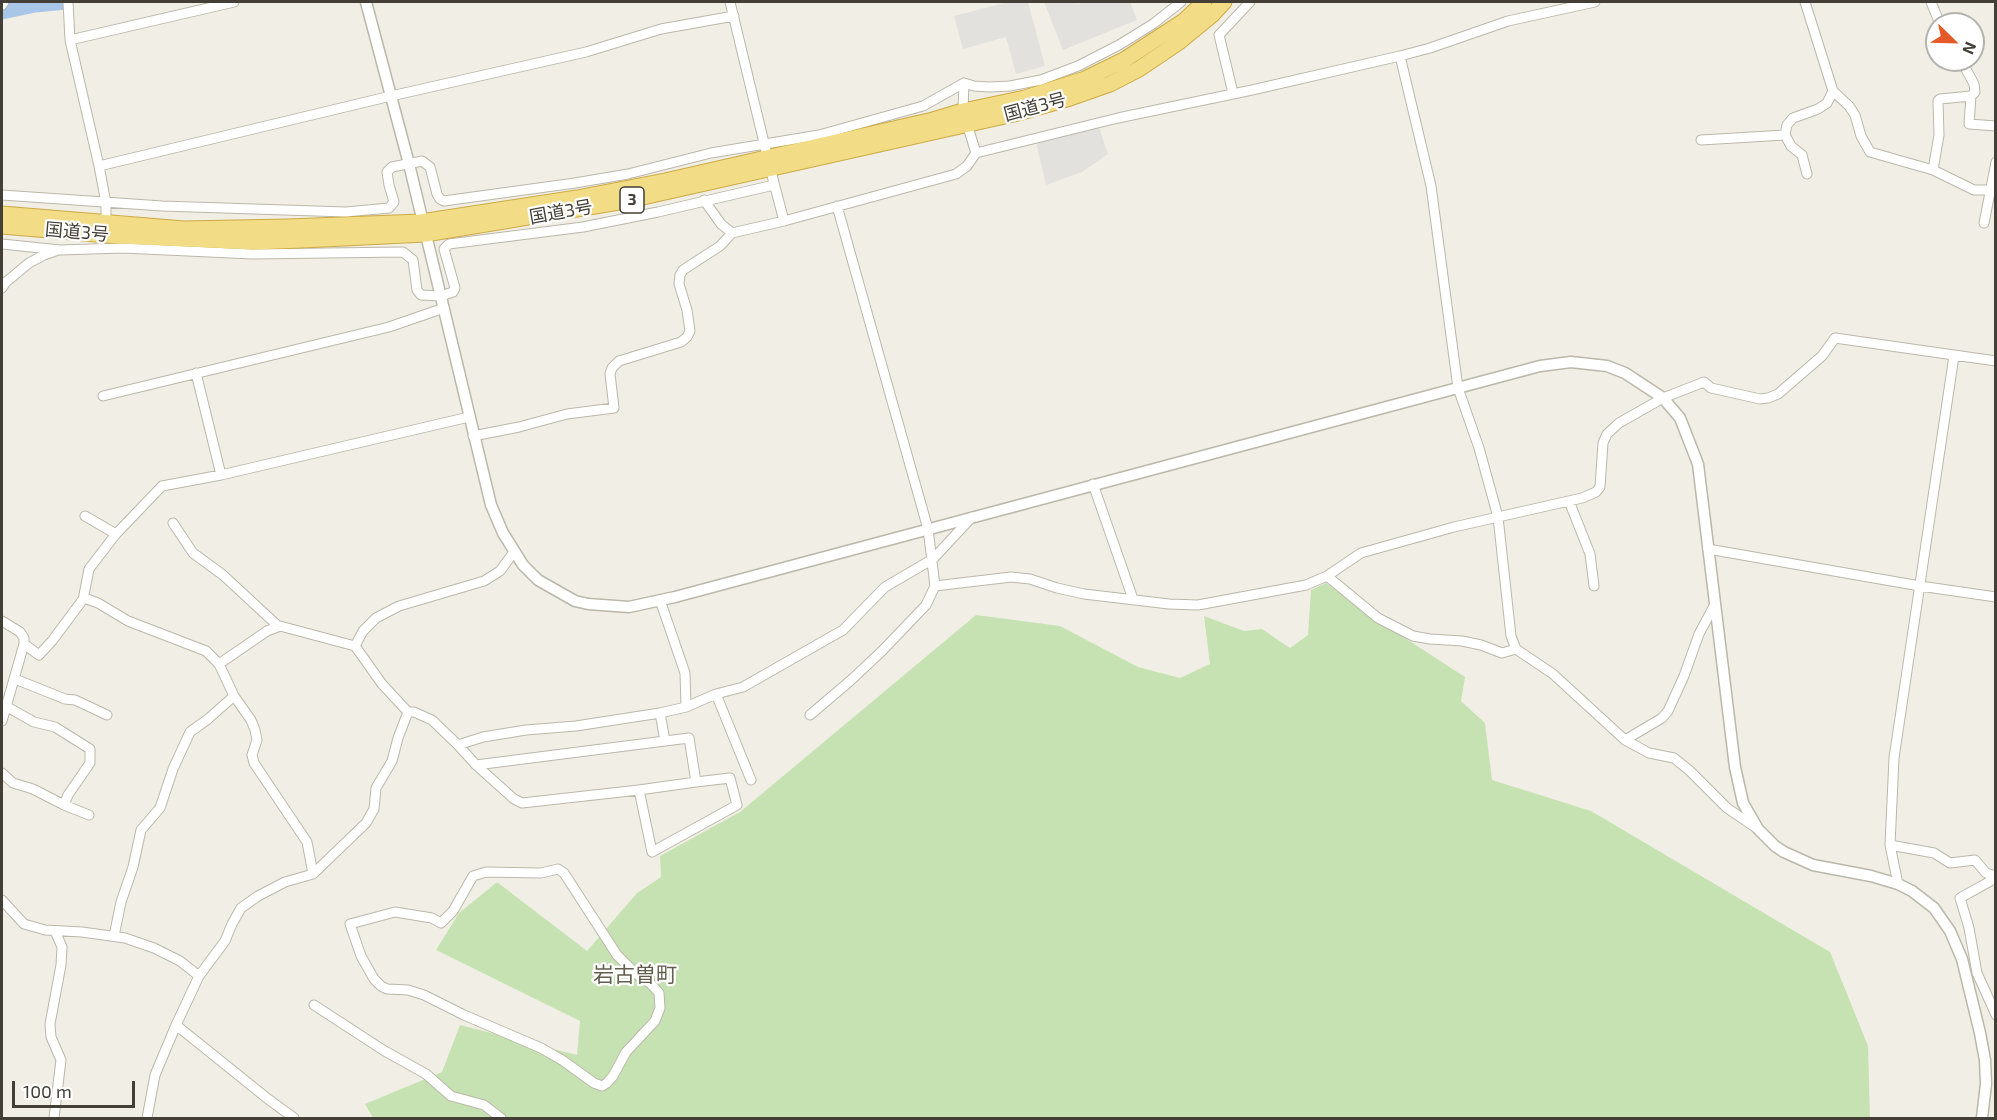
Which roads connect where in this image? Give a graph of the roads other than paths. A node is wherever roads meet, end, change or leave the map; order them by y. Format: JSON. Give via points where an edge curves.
{"nodes":[{"id":1,"x":234,"y":2,"type":"edge"},
{"id":2,"x":366,"y":2,"type":"edge"},
{"id":3,"x":730,"y":2,"type":"edge"},
{"id":4,"x":1181,"y":2,"type":"edge"},
{"id":5,"x":1203,"y":2,"type":"edge"},
{"id":6,"x":1224,"y":2,"type":"edge"},
{"id":7,"x":1250,"y":2,"type":"edge"},
{"id":8,"x":1594,"y":2,"type":"edge"},
{"id":9,"x":1805,"y":2,"type":"edge"},
{"id":10,"x":68,"y":4,"type":"edge"},
{"id":11,"x":734,"y":16,"type":"junction"},
{"id":12,"x":70,"y":40,"type":"junction"},
{"id":13,"x":1400,"y":56,"type":"junction"},
{"id":14,"x":1968,"y":72,"type":"edge"},
{"id":15,"x":963,"y":83,"type":"junction"},
{"id":16,"x":1833,"y":92,"type":"junction"},
{"id":17,"x":1233,"y":93,"type":"junction"},
{"id":18,"x":391,"y":96,"type":"junction"},
{"id":19,"x":1971,"y":96,"type":"junction"},
{"id":20,"x":965,"y":117,"type":"junction"},
{"id":21,"x":1995,"y":126,"type":"edge"},
{"id":22,"x":1785,"y":135,"type":"junction"},
{"id":23,"x":1701,"y":140,"type":"dead end"},
{"id":24,"x":976,"y":153,"type":"junction"},
{"id":25,"x":767,"y":157,"type":"junction"},
{"id":26,"x":1995,"y":162,"type":"edge"},
{"id":27,"x":409,"y":164,"type":"junction"},
{"id":28,"x":99,"y":166,"type":"junction"},
{"id":29,"x":1933,"y":170,"type":"junction"},
{"id":30,"x":1807,"y":174,"type":"dead end"},
{"id":31,"x":774,"y":185,"type":"junction"},
{"id":32,"x":1993,"y":190,"type":"edge"},
{"id":33,"x":2,"y":195,"type":"edge"},
{"id":34,"x":704,"y":200,"type":"junction"},
{"id":35,"x":106,"y":204,"type":"junction"},
{"id":36,"x":837,"y":206,"type":"junction"},
{"id":37,"x":2,"y":214,"type":"edge"},
{"id":38,"x":784,"y":221,"type":"junction"},
{"id":39,"x":1984,"y":223,"type":"dead end"},
{"id":40,"x":2,"y":226,"type":"edge"},
{"id":41,"x":423,"y":228,"type":"junction"},
{"id":42,"x":732,"y":233,"type":"junction"},
{"id":43,"x":106,"y":235,"type":"junction"},
{"id":44,"x":2,"y":244,"type":"edge"},
{"id":45,"x":60,"y":250,"type":"junction"},
{"id":46,"x":2,"y":288,"type":"edge"},
{"id":47,"x":441,"y":296,"type":"junction"},
{"id":48,"x":444,"y":308,"type":"junction"},
{"id":49,"x":1954,"y":356,"type":"junction"},
{"id":50,"x":1995,"y":361,"type":"edge"},
{"id":51,"x":196,"y":374,"type":"junction"},
{"id":52,"x":1458,"y":388,"type":"junction"},
{"id":53,"x":103,"y":396,"type":"dead end"},
{"id":54,"x":1663,"y":398,"type":"junction"},
{"id":55,"x":469,"y":417,"type":"junction"},
{"id":56,"x":473,"y":435,"type":"junction"},
{"id":57,"x":221,"y":475,"type":"junction"},
{"id":58,"x":1093,"y":484,"type":"junction"},
{"id":59,"x":1569,"y":501,"type":"junction"},
{"id":60,"x":85,"y":516,"type":"dead end"},
{"id":61,"x":973,"y":517,"type":"junction"},
{"id":62,"x":1498,"y":517,"type":"junction"},
{"id":63,"x":173,"y":523,"type":"dead end"},
{"id":64,"x":928,"y":529,"type":"junction"},
{"id":65,"x":116,"y":534,"type":"junction"},
{"id":66,"x":1708,"y":549,"type":"junction"},
{"id":67,"x":514,"y":552,"type":"junction"},
{"id":68,"x":933,"y":559,"type":"junction"},
{"id":69,"x":1327,"y":576,"type":"junction"},
{"id":70,"x":935,"y":586,"type":"junction"},
{"id":71,"x":1594,"y":586,"type":"dead end"},
{"id":72,"x":1920,"y":586,"type":"junction"},
{"id":73,"x":1995,"y":597,"type":"edge"},
{"id":74,"x":1133,"y":599,"type":"junction"},
{"id":75,"x":83,"y":600,"type":"junction"},
{"id":76,"x":660,"y":600,"type":"junction"},
{"id":77,"x":1715,"y":604,"type":"junction"},
{"id":78,"x":2,"y":621,"type":"edge"},
{"id":79,"x":278,"y":626,"type":"junction"},
{"id":80,"x":24,"y":644,"type":"junction"},
{"id":81,"x":355,"y":646,"type":"junction"},
{"id":82,"x":1516,"y":649,"type":"junction"},
{"id":83,"x":219,"y":664,"type":"junction"},
{"id":84,"x":15,"y":679,"type":"junction"},
{"id":85,"x":716,"y":694,"type":"junction"},
{"id":86,"x":234,"y":696,"type":"junction"},
{"id":87,"x":4,"y":705,"type":"edge"},
{"id":88,"x":686,"y":706,"type":"junction"},
{"id":89,"x":408,"y":712,"type":"junction"},
{"id":90,"x":660,"y":712,"type":"junction"},
{"id":91,"x":107,"y":715,"type":"dead end"},
{"id":92,"x":810,"y":715,"type":"dead end"},
{"id":93,"x":2,"y":721,"type":"edge"},
{"id":94,"x":1625,"y":740,"type":"junction"},
{"id":95,"x":665,"y":741,"type":"junction"},
{"id":96,"x":458,"y":745,"type":"junction"},
{"id":97,"x":476,"y":765,"type":"junction"},
{"id":98,"x":2,"y":773,"type":"edge"},
{"id":99,"x":751,"y":780,"type":"dead end"},
{"id":100,"x":696,"y":782,"type":"junction"},
{"id":101,"x":639,"y":790,"type":"junction"},
{"id":102,"x":64,"y":805,"type":"junction"},
{"id":103,"x":89,"y":814,"type":"dead end"},
{"id":104,"x":1758,"y":829,"type":"junction"},
{"id":105,"x":1890,"y":845,"type":"junction"},
{"id":106,"x":313,"y":874,"type":"junction"},
{"id":107,"x":1995,"y":877,"type":"edge"},
{"id":108,"x":1898,"y":884,"type":"junction"},
{"id":109,"x":2,"y":900,"type":"edge"},
{"id":110,"x":55,"y":931,"type":"junction"},
{"id":111,"x":114,"y":936,"type":"junction"},
{"id":112,"x":199,"y":976,"type":"junction"},
{"id":113,"x":381,"y":986,"type":"joint"},
{"id":114,"x":314,"y":1005,"type":"dead end"},
{"id":115,"x":1995,"y":1015,"type":"edge"},
{"id":116,"x":176,"y":1025,"type":"junction"},
{"id":117,"x":54,"y":1119,"type":"edge"},
{"id":118,"x":147,"y":1119,"type":"edge"},
{"id":119,"x":294,"y":1119,"type":"edge"},
{"id":120,"x":501,"y":1119,"type":"edge"},
{"id":121,"x":1983,"y":1119,"type":"edge"}],
"edges":[{"from":1,"to":12,"type":"street"},
{"from":2,"to":18,"type":"street"},
{"from":3,"to":11,"type":"street"},
{"from":4,"to":15,"type":"street","via":[[1119,45],[1041,80],[1010,86]]},
{"from":5,"to":20,"type":"highway","name":"国道3号","number":"3","via":[[1184,21],[1124,60],[1084,79]]},
{"from":6,"to":20,"type":"highway","name":"国道3号","number":"3","via":[[1179,42],[1110,84],[1049,105]]},
{"from":7,"to":17,"type":"street","via":[[1219,35]]},
{"from":8,"to":13,"type":"street","via":[[1508,21]]},
{"from":9,"to":16,"type":"street"},
{"from":10,"to":12,"type":"street"},
{"from":11,"to":18,"type":"street","via":[[662,29],[586,52]]},
{"from":11,"to":25,"type":"street"},
{"from":12,"to":28,"type":"street"},
{"from":13,"to":17,"type":"street"},
{"from":13,"to":52,"type":"street","via":[[1431,186]]},
{"from":14,"to":19,"type":"street","via":[[1974,84]]},
{"from":15,"to":20,"type":"street"},
{"from":15,"to":25,"type":"street","via":[[923,106],[819,135]]},
{"from":16,"to":22,"type":"street","via":[[1818,109],[1793,118],[1786,125]]},
{"from":16,"to":29,"type":"street","via":[[1855,115],[1870,152]]},
{"from":17,"to":24,"type":"street"},
{"from":18,"to":27,"type":"street"},
{"from":18,"to":28,"type":"street"},
{"from":19,"to":21,"type":"street","via":[[1968,124]]},
{"from":19,"to":29,"type":"street","via":[[1938,101],[1939,135]]},
{"from":20,"to":24,"type":"street"},
{"from":20,"to":25,"type":"highway","name":"国道3号","number":"3"},
{"from":22,"to":23,"type":"street"},
{"from":22,"to":30,"type":"street","via":[[1802,155]]},
{"from":24,"to":36,"type":"street","via":[[956,174]]},
{"from":25,"to":27,"type":"street","via":[[711,153],[628,174],[444,201],[437,194],[427,163]]},
{"from":25,"to":31,"type":"street"},
{"from":25,"to":41,"type":"highway","name":"国道3号","number":"3","via":[[699,186],[615,203]]},
{"from":26,"to":32,"type":"street"},
{"from":27,"to":35,"type":"street","via":[[387,172],[394,202],[389,208],[334,212]]},
{"from":27,"to":41,"type":"street"},
{"from":28,"to":35,"type":"street"},
{"from":29,"to":32,"type":"street","via":[[1974,190]]},
{"from":31,"to":34,"type":"street"},
{"from":31,"to":38,"type":"street"},
{"from":32,"to":39,"type":"street"},
{"from":33,"to":35,"type":"street"},
{"from":34,"to":42,"type":"street"},
{"from":34,"to":47,"type":"street","via":[[583,227],[449,244],[444,249],[455,288]]},
{"from":35,"to":43,"type":"street"},
{"from":36,"to":38,"type":"street"},
{"from":36,"to":64,"type":"street"},
{"from":37,"to":43,"type":"highway","name":"国道3号","number":"3"},
{"from":38,"to":42,"type":"street"},
{"from":40,"to":43,"type":"highway","name":"国道3号","number":"3"},
{"from":41,"to":43,"type":"highway","name":"国道3号","number":"3","via":[[255,242]]},
{"from":41,"to":47,"type":"street"},
{"from":42,"to":56,"type":"street","via":[[680,275],[690,331],[687,337],[663,349],[620,361],[612,368],[614,408]]},
{"from":43,"to":45,"type":"street"},
{"from":43,"to":47,"type":"street","via":[[123,248],[252,254],[402,252],[413,260],[420,295]]},
{"from":44,"to":45,"type":"street"},
{"from":45,"to":46,"type":"street","via":[[29,263]]},
{"from":47,"to":48,"type":"street"},
{"from":48,"to":51,"type":"street","via":[[389,327]]},
{"from":48,"to":55,"type":"street"},
{"from":49,"to":50,"type":"street"},
{"from":49,"to":54,"type":"street","via":[[1835,338],[1822,356],[1768,398],[1721,391],[1704,382]]},
{"from":49,"to":72,"type":"street"},
{"from":51,"to":53,"type":"street"},
{"from":51,"to":57,"type":"street"},
{"from":52,"to":54,"type":"street","via":[[1540,366],[1571,362],[1607,366],[1625,373]]},
{"from":52,"to":58,"type":"street"},
{"from":52,"to":62,"type":"street"},
{"from":54,"to":59,"type":"street","via":[[1606,434],[1600,487]]},
{"from":54,"to":66,"type":"street","via":[[1680,418],[1698,464]]},
{"from":55,"to":56,"type":"street"},
{"from":55,"to":57,"type":"street"},
{"from":56,"to":67,"type":"street","via":[[491,506]]},
{"from":57,"to":65,"type":"street","via":[[162,486]]},
{"from":58,"to":61,"type":"street"},
{"from":58,"to":74,"type":"street"},
{"from":59,"to":62,"type":"street"},
{"from":59,"to":71,"type":"street","via":[[1590,554]]},
{"from":60,"to":65,"type":"street"},
{"from":61,"to":64,"type":"street"},
{"from":61,"to":68,"type":"street"},
{"from":62,"to":69,"type":"street","via":[[1360,553]]},
{"from":62,"to":82,"type":"street","via":[[1511,636]]},
{"from":63,"to":79,"type":"street","via":[[193,553],[224,575]]},
{"from":64,"to":68,"type":"street"},
{"from":64,"to":76,"type":"street"},
{"from":65,"to":75,"type":"street","via":[[90,569]]},
{"from":66,"to":72,"type":"street"},
{"from":66,"to":77,"type":"street"},
{"from":67,"to":76,"type":"street","via":[[538,580],[575,601],[629,607]]},
{"from":67,"to":81,"type":"street","via":[[500,572],[484,581],[399,606],[376,618],[363,630]]},
{"from":68,"to":70,"type":"street"},
{"from":68,"to":85,"type":"street","via":[[885,587],[843,630],[743,687]]},
{"from":69,"to":74,"type":"street","via":[[1306,585],[1198,605]]},
{"from":69,"to":82,"type":"street","via":[[1378,618],[1413,636],[1462,640],[1502,653]]},
{"from":70,"to":74,"type":"street","via":[[1011,577],[1084,594]]},
{"from":70,"to":92,"type":"street","via":[[926,605],[882,651]]},
{"from":72,"to":73,"type":"street"},
{"from":72,"to":105,"type":"street","via":[[1894,758]]},
{"from":75,"to":80,"type":"street","via":[[39,655]]},
{"from":75,"to":83,"type":"street","via":[[206,651]]},
{"from":76,"to":88,"type":"street","via":[[685,673]]},
{"from":77,"to":94,"type":"street","via":[[1668,711]]},
{"from":77,"to":104,"type":"street","via":[[1735,767],[1743,803]]},
{"from":78,"to":80,"type":"street","via":[[20,632]]},
{"from":79,"to":81,"type":"street"},
{"from":79,"to":83,"type":"street"},
{"from":80,"to":84,"type":"street"},
{"from":81,"to":89,"type":"street"},
{"from":82,"to":94,"type":"street","via":[[1553,674]]},
{"from":83,"to":86,"type":"street"},
{"from":84,"to":87,"type":"street"},
{"from":84,"to":91,"type":"street"},
{"from":85,"to":88,"type":"street"},
{"from":85,"to":99,"type":"street"},
{"from":86,"to":106,"type":"street","via":[[255,730],[254,762],[307,842]]},
{"from":86,"to":111,"type":"street","via":[[189,732],[160,808],[141,830]]},
{"from":87,"to":93,"type":"street"},
{"from":87,"to":102,"type":"street","via":[[34,722],[55,727],[90,749],[90,763]]},
{"from":88,"to":90,"type":"street"},
{"from":89,"to":96,"type":"street","via":[[432,720]]},
{"from":89,"to":106,"type":"street","via":[[392,761],[376,788],[374,809],[366,823]]},
{"from":90,"to":95,"type":"street"},
{"from":90,"to":96,"type":"street","via":[[504,733]]},
{"from":94,"to":104,"type":"street","via":[[1649,753],[1674,758],[1727,808]]},
{"from":95,"to":97,"type":"street"},
{"from":95,"to":100,"type":"street","via":[[689,738]]},
{"from":96,"to":97,"type":"street"},
{"from":97,"to":101,"type":"street","via":[[522,803]]},
{"from":98,"to":102,"type":"street","via":[[13,783]]},
{"from":100,"to":101,"type":"street"},
{"from":100,"to":101,"type":"street","via":[[730,778],[737,806],[652,852]]},
{"from":102,"to":103,"type":"street"},
{"from":104,"to":108,"type":"street","via":[[1775,846],[1805,862]]},
{"from":105,"to":107,"type":"street","via":[[1934,853],[1950,863],[1975,860]]},
{"from":105,"to":108,"type":"street"},
{"from":106,"to":112,"type":"street","via":[[285,882],[241,908],[225,941]]},
{"from":107,"to":115,"type":"street","via":[[1960,898],[1977,973]]},
{"from":108,"to":121,"type":"street","via":[[1934,908],[1962,959],[1985,1060]]},
{"from":109,"to":110,"type":"street","via":[[24,924]]},
{"from":110,"to":111,"type":"street"},
{"from":110,"to":117,"type":"street","via":[[62,947],[50,1024],[61,1060]]},
{"from":111,"to":112,"type":"street","via":[[154,948]]},
{"from":112,"to":116,"type":"street"},
{"from":113,"to":113,"type":"street","via":[[424,995],[540,1048],[602,1086],[655,1021],[660,1008],[660,993],[617,955],[558,869],[473,876],[453,911],[441,923],[395,912],[350,924],[362,956]]},
{"from":114,"to":120,"type":"street","via":[[426,1074],[451,1096],[484,1105]]},
{"from":116,"to":118,"type":"street","via":[[155,1075]]},
{"from":116,"to":119,"type":"street"}]}
